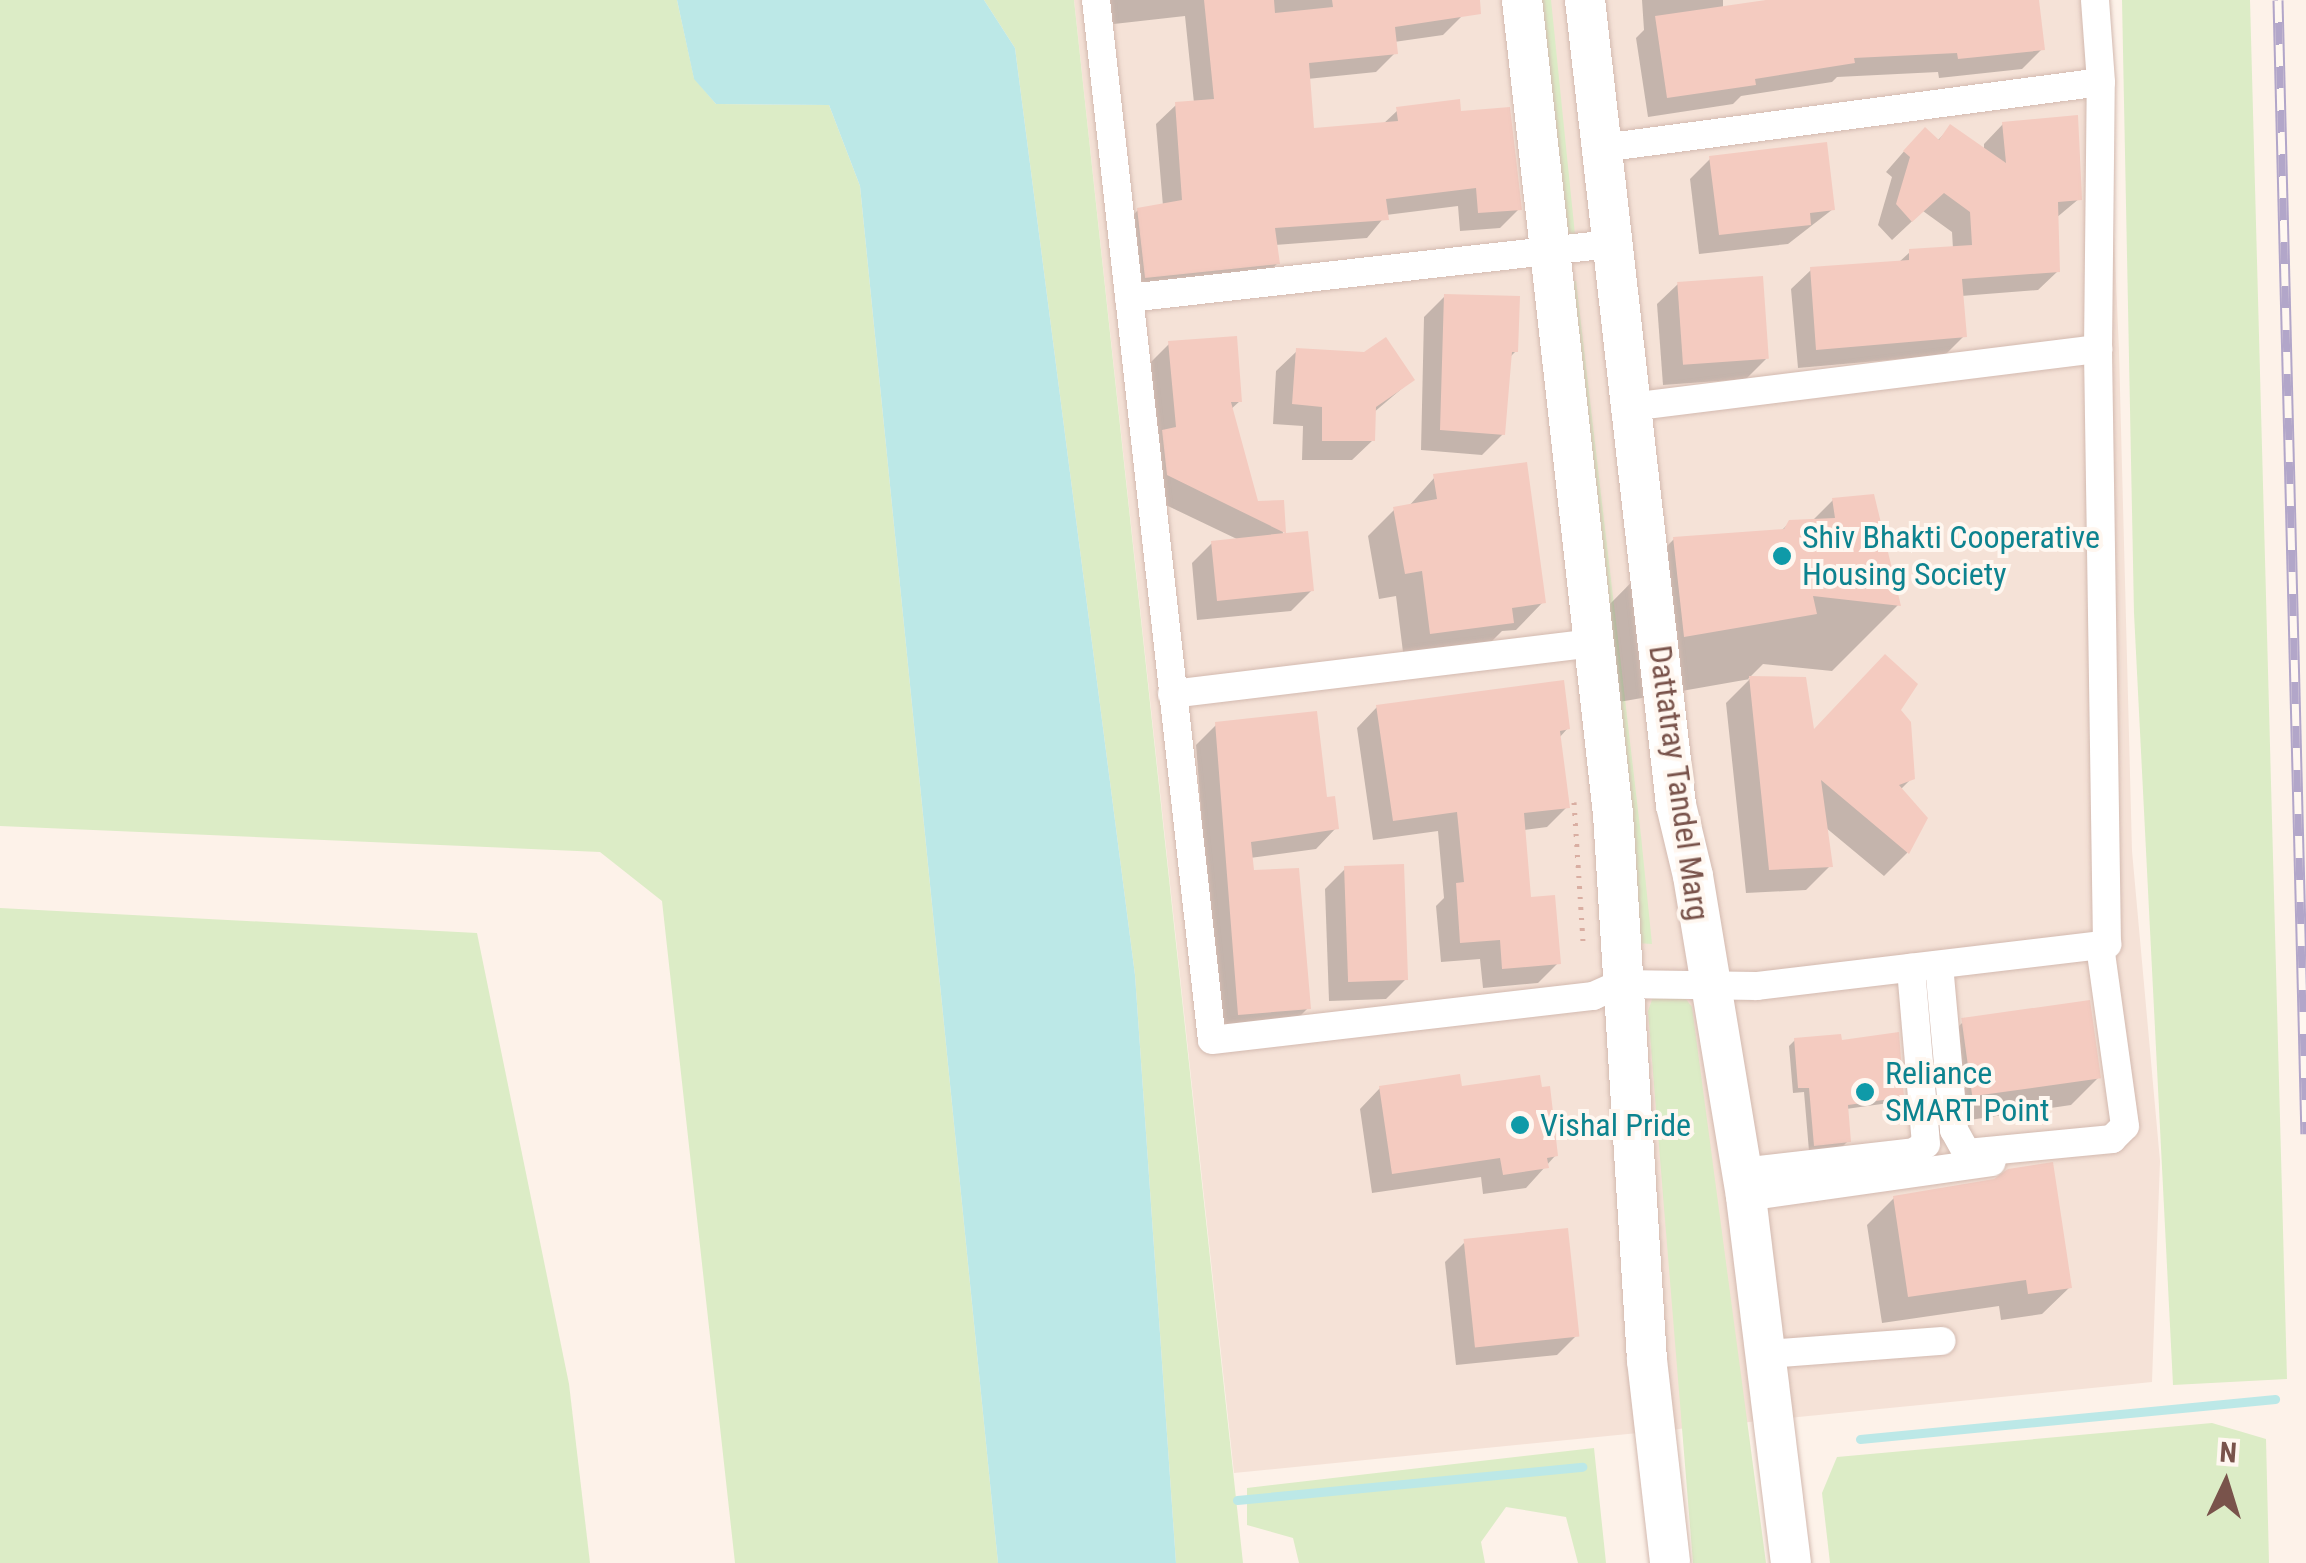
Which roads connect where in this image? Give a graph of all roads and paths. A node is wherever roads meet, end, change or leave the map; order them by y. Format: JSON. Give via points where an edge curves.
{"nodes":[{"id":1,"x":1096,"y":0,"type":"edge"},
{"id":2,"x":1522,"y":0,"type":"edge"},
{"id":3,"x":1585,"y":0,"type":"edge"},
{"id":4,"x":2095,"y":0,"type":"edge"},
{"id":5,"x":2101,"y":82,"type":"junction"},
{"id":6,"x":1602,"y":148,"type":"junction"},
{"id":7,"x":1613,"y":244,"type":"junction"},
{"id":8,"x":1550,"y":252,"type":"junction"},
{"id":9,"x":1129,"y":298,"type":"junction"},
{"id":10,"x":2098,"y":349,"type":"junction"},
{"id":11,"x":1631,"y":407,"type":"junction"},
{"id":12,"x":1594,"y":643,"type":"junction"},
{"id":13,"x":1172,"y":694,"type":"junction"},
{"id":14,"x":2100,"y":945,"type":"junction"},
{"id":15,"x":1939,"y":965,"type":"junction"},
{"id":16,"x":1910,"y":968,"type":"junction"},
{"id":17,"x":1709,"y":983,"type":"junction"},
{"id":18,"x":1620,"y":984,"type":"junction"},
{"id":19,"x":2004,"y":1160,"type":"dead end"},
{"id":20,"x":1744,"y":1185,"type":"junction"},
{"id":21,"x":1942,"y":1341,"type":"dead end"},
{"id":22,"x":1768,"y":1354,"type":"junction"},
{"id":23,"x":1670,"y":1563,"type":"edge"},
{"id":24,"x":1791,"y":1563,"type":"edge"}],
"edges":[{"from":1,"to":9,"type":"street"},
{"from":2,"to":8,"type":"main road","name":"Dattatray Tandel Marg"},
{"from":3,"to":6,"type":"main road","name":"Dattatray Tandel Marg"},
{"from":4,"to":5,"type":"street"},
{"from":5,"to":6,"type":"street"},
{"from":5,"to":10,"type":"street"},
{"from":6,"to":7,"type":"main road","name":"Dattatray Tandel Marg"},
{"from":7,"to":8,"type":"street"},
{"from":7,"to":11,"type":"main road","name":"Dattatray Tandel Marg"},
{"from":8,"to":9,"type":"street"},
{"from":8,"to":12,"type":"main road","name":"Dattatray Tandel Marg"},
{"from":9,"to":13,"type":"street"},
{"from":10,"to":11,"type":"street"},
{"from":10,"to":14,"type":"street","via":[[2106,944]]},
{"from":11,"to":17,"type":"main road","name":"Dattatray Tandel Marg","via":[[1676,805]]},
{"from":12,"to":13,"type":"street"},
{"from":12,"to":18,"type":"main road","name":"Dattatray Tandel Marg","via":[[1614,814]]},
{"from":13,"to":18,"type":"street","via":[[1212,1040],[1593,996]]},
{"from":14,"to":15,"type":"street"},
{"from":14,"to":15,"type":"street","via":[[2125,1126],[2112,1139],[1967,1153],[1954,1130]]},
{"from":15,"to":16,"type":"street"},
{"from":16,"to":17,"type":"street","via":[[1758,986]]},
{"from":16,"to":20,"type":"street","via":[[1926,1144],[1914,1152]]},
{"from":17,"to":18,"type":"street"},
{"from":17,"to":20,"type":"main road","name":"Dattatray Tandel Marg"},
{"from":18,"to":23,"type":"main road","name":"Dattatray Tandel Marg","via":[[1647,1360]]},
{"from":19,"to":20,"type":"street"},
{"from":20,"to":22,"type":"main road","name":"Dattatray Tandel Marg"},
{"from":21,"to":22,"type":"street"},
{"from":22,"to":24,"type":"main road","name":"Dattatray Tandel Marg"}]}
